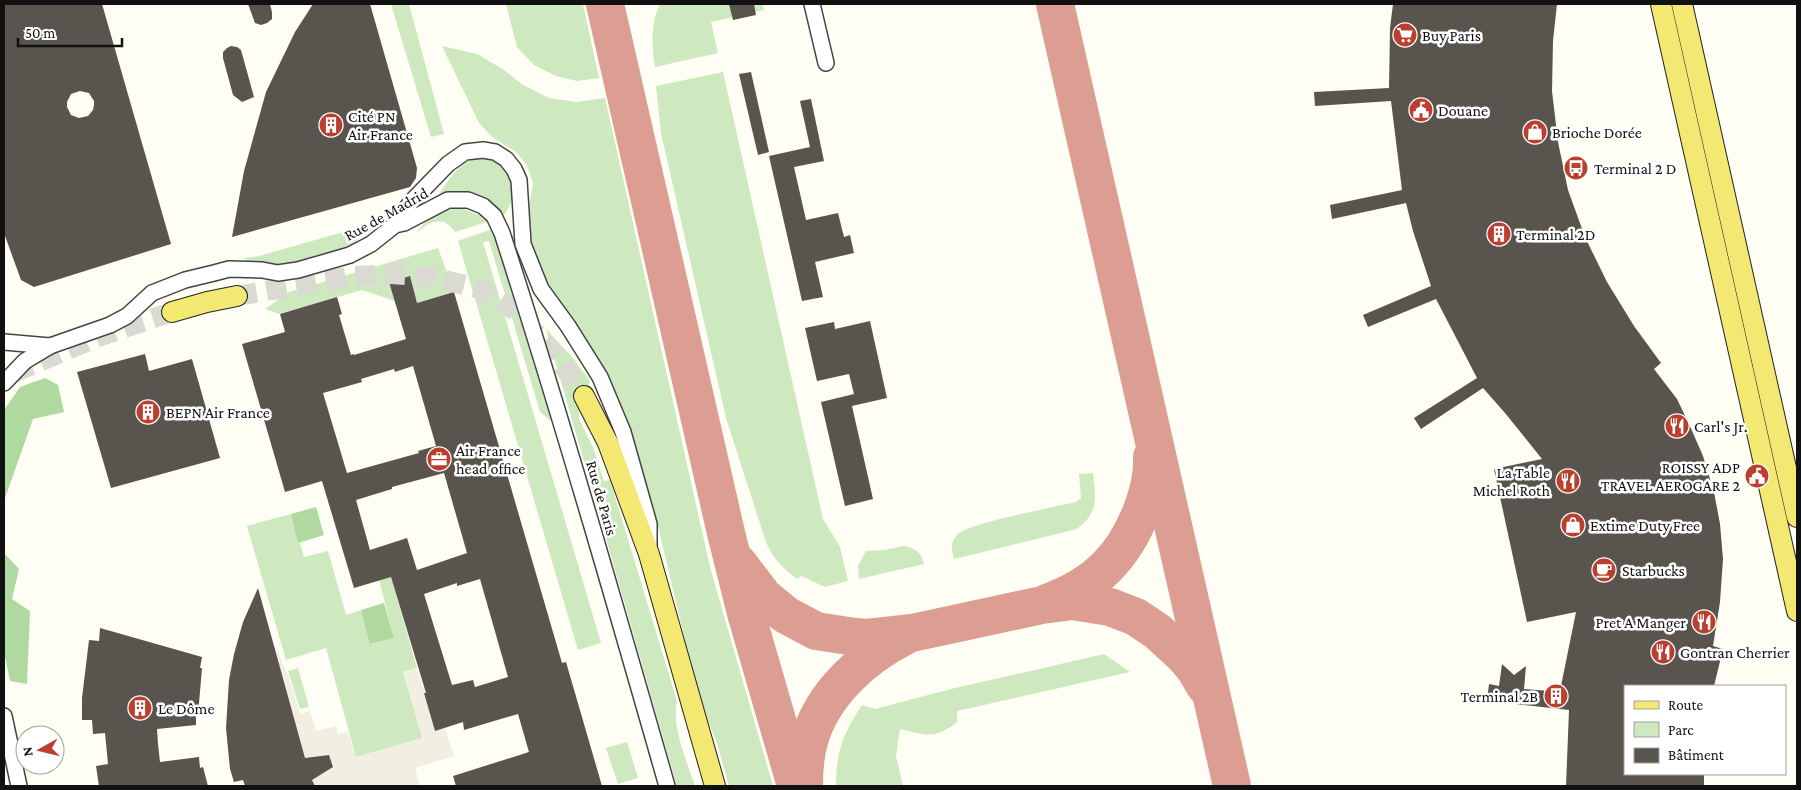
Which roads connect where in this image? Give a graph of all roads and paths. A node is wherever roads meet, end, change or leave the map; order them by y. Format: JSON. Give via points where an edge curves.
{"nodes":[{"id":1,"x":812,"y":4,"type":"edge"},
{"id":2,"x":1661,"y":4,"type":"edge"},
{"id":3,"x":1682,"y":4,"type":"edge"},
{"id":4,"x":826,"y":63,"type":"dead end"},
{"id":5,"x":497,"y":222,"type":"joint"},
{"id":6,"x":395,"y":225,"type":"junction"},
{"id":7,"x":237,"y":296,"type":"tunnel mouth"},
{"id":8,"x":172,"y":312,"type":"tunnel mouth"},
{"id":9,"x":4,"y":342,"type":"edge"},
{"id":10,"x":50,"y":346,"type":"junction"},
{"id":11,"x":4,"y":383,"type":"edge"},
{"id":12,"x":584,"y":396,"type":"tunnel mouth"},
{"id":13,"x":1797,"y":517,"type":"edge"},
{"id":14,"x":649,"y":554,"type":"junction"},
{"id":15,"x":1797,"y":611,"type":"edge"},
{"id":16,"x":4,"y":716,"type":"edge"},
{"id":17,"x":19,"y":786,"type":"edge"},
{"id":18,"x":667,"y":786,"type":"edge"},
{"id":19,"x":715,"y":786,"type":"edge"}],
"edges":[{"from":1,"to":4,"type":"street"},
{"from":2,"to":15,"type":"main road"},
{"from":3,"to":13,"type":"main road"},
{"from":5,"to":6,"type":"street","name":"Rue de Madrid","via":[[483,206],[468,200],[448,200]]},
{"from":5,"to":18,"type":"street","name":"Rue de Paris","via":[[560,413]]},
{"from":6,"to":10,"type":"street","name":"Rue de Madrid","via":[[350,255],[298,270],[278,273],[229,269],[185,280],[152,293],[127,316],[110,325]]},
{"from":6,"to":14,"type":"street","via":[[411,202],[448,164],[465,152],[494,152],[514,169],[519,180],[523,244],[541,289],[600,377],[623,432],[649,524]]},
{"from":7,"to":8,"type":"main road"},
{"from":9,"to":10,"type":"street","name":"Rue de Madrid"},
{"from":10,"to":11,"type":"street","via":[[25,362]]},
{"from":12,"to":14,"type":"main road","via":[[608,443]]},
{"from":14,"to":19,"type":"main road"},
{"from":16,"to":17,"type":"street"}]}
